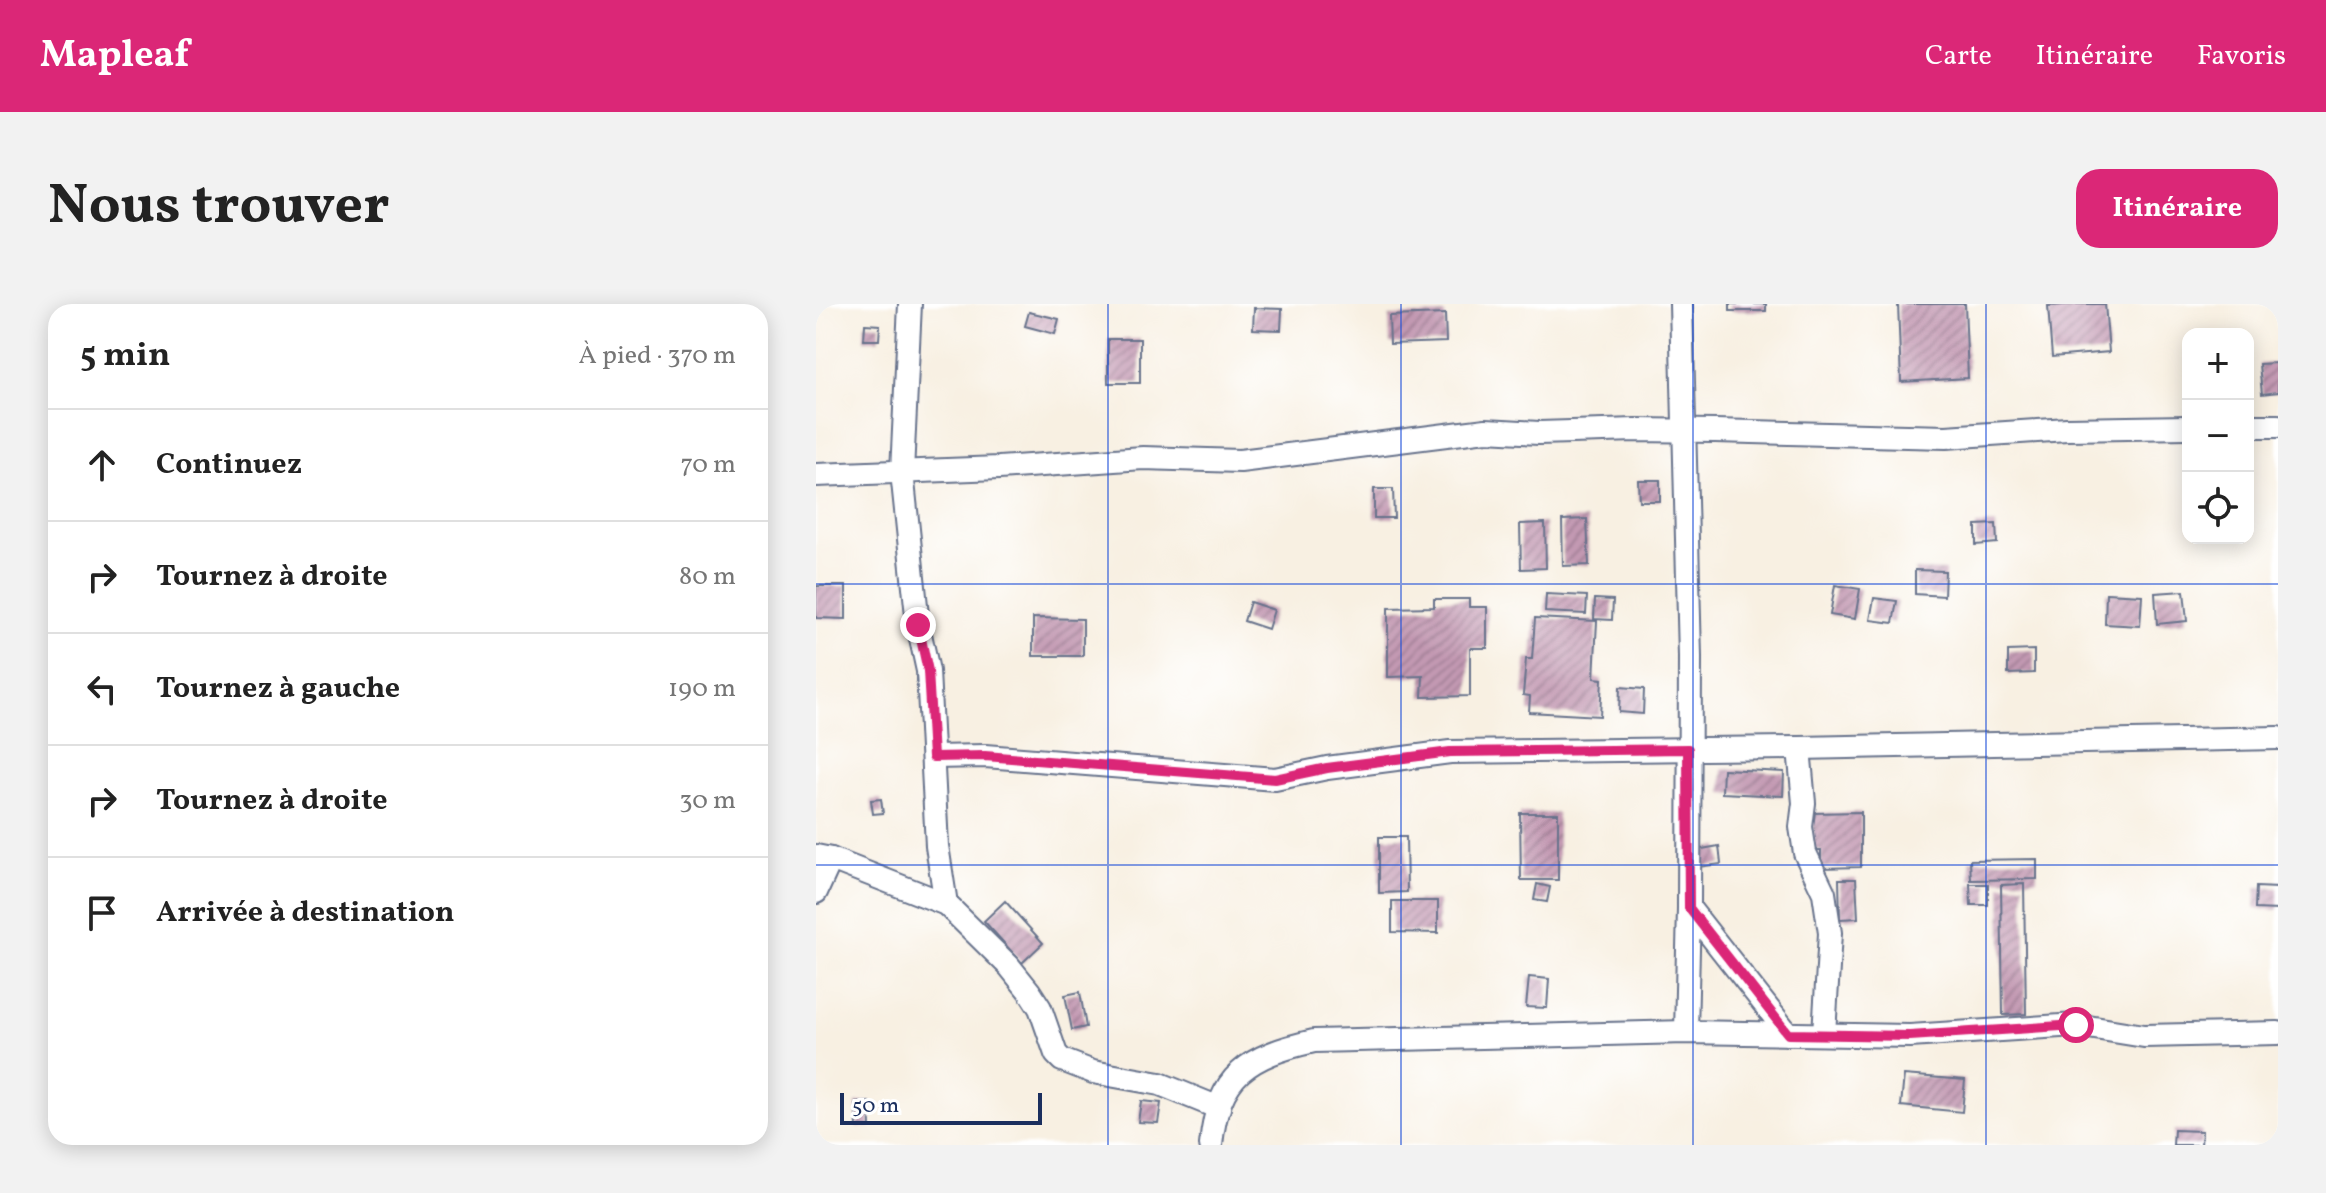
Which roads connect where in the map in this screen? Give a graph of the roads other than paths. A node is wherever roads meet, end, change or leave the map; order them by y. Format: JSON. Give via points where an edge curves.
{"nodes":[{"id":1,"x":910,"y":304,"type":"edge"},
{"id":2,"x":1681,"y":304,"type":"edge"},
{"id":3,"x":2254,"y":426,"type":"edge"},
{"id":4,"x":2278,"y":426,"type":"edge"},
{"id":5,"x":2182,"y":427,"type":"edge"},
{"id":6,"x":1684,"y":432,"type":"junction"},
{"id":7,"x":902,"y":472,"type":"junction"},
{"id":8,"x":816,"y":475,"type":"edge"},
{"id":9,"x":2278,"y":738,"type":"edge"},
{"id":10,"x":1799,"y":748,"type":"junction"},
{"id":11,"x":1688,"y":749,"type":"junction"},
{"id":12,"x":933,"y":757,"type":"junction"},
{"id":13,"x":823,"y":858,"type":"edge"},
{"id":14,"x":816,"y":892,"type":"edge"},
{"id":15,"x":946,"y":904,"type":"junction"},
{"id":16,"x":1689,"y":908,"type":"junction"},
{"id":17,"x":1686,"y":1032,"type":"junction"},
{"id":18,"x":2278,"y":1033,"type":"edge"},
{"id":19,"x":1788,"y":1034,"type":"junction"},
{"id":20,"x":1824,"y":1034,"type":"junction"},
{"id":21,"x":1219,"y":1108,"type":"junction"},
{"id":22,"x":1211,"y":1145,"type":"edge"}],
"edges":[{"from":1,"to":7,"type":"street"},
{"from":2,"to":6,"type":"street"},
{"from":3,"to":4,"type":"street"},
{"from":5,"to":6,"type":"street","via":[[1946,437]]},
{"from":6,"to":7,"type":"street","via":[[1486,430],[1240,461],[1143,458]]},
{"from":6,"to":11,"type":"street"},
{"from":7,"to":8,"type":"street"},
{"from":7,"to":12,"type":"street","via":[[928,671]]},
{"from":9,"to":10,"type":"street"},
{"from":10,"to":11,"type":"street"},
{"from":10,"to":20,"type":"street","via":[[1805,853],[1824,893],[1830,933]]},
{"from":11,"to":12,"type":"street","via":[[1450,752],[1275,779],[985,756]]},
{"from":11,"to":16,"type":"street"},
{"from":12,"to":15,"type":"street"},
{"from":13,"to":14,"type":"street"},
{"from":13,"to":15,"type":"street"},
{"from":15,"to":21,"type":"street","via":[[1029,991],[1062,1060],[1093,1072],[1160,1084]]},
{"from":16,"to":17,"type":"street"},
{"from":16,"to":19,"type":"street"},
{"from":17,"to":19,"type":"street"},
{"from":17,"to":21,"type":"street","via":[[1314,1041],[1283,1048],[1238,1071]]},
{"from":18,"to":20,"type":"street","via":[[2144,1036],[2076,1025],[1910,1036]]},
{"from":19,"to":20,"type":"street"},
{"from":21,"to":22,"type":"street"}]}
